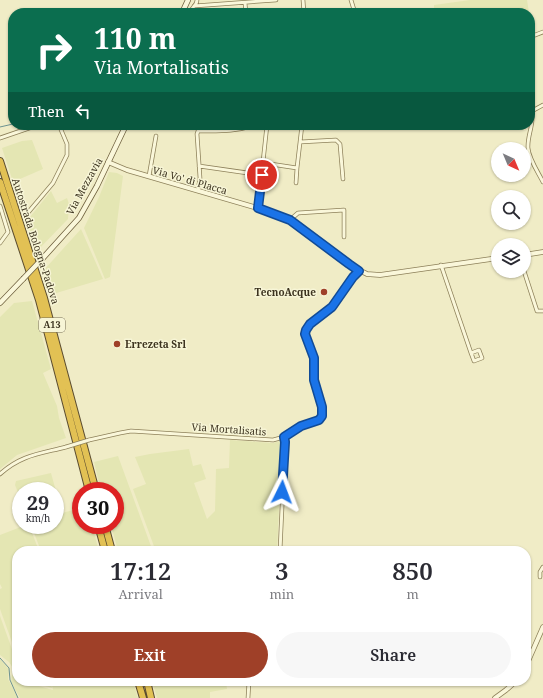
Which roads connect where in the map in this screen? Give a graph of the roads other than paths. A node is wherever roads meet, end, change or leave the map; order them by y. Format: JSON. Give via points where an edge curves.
{"nodes":[{"id":1,"x":198,"y":0,"type":"edge"},
{"id":2,"x":276,"y":0,"type":"edge"},
{"id":3,"x":245,"y":3,"type":"junction"},
{"id":4,"x":208,"y":4,"type":"junction"},
{"id":5,"x":194,"y":6,"type":"joint"},
{"id":6,"x":246,"y":8,"type":"edge"},
{"id":7,"x":23,"y":130,"type":"edge"},
{"id":8,"x":61,"y":130,"type":"edge"},
{"id":9,"x":124,"y":130,"type":"edge"},
{"id":10,"x":240,"y":130,"type":"edge"},
{"id":11,"x":267,"y":130,"type":"edge"},
{"id":12,"x":301,"y":130,"type":"edge"},
{"id":13,"x":531,"y":130,"type":"edge"},
{"id":14,"x":156,"y":136,"type":"dead end"},
{"id":15,"x":0,"y":138,"type":"edge"},
{"id":16,"x":300,"y":142,"type":"junction"},
{"id":17,"x":0,"y":161,"type":"edge"},
{"id":18,"x":108,"y":162,"type":"junction"},
{"id":19,"x":264,"y":163,"type":"junction"},
{"id":20,"x":199,"y":166,"type":"junction"},
{"id":21,"x":297,"y":168,"type":"junction"},
{"id":22,"x":262,"y":175,"type":"junction"},
{"id":23,"x":149,"y":176,"type":"junction"},
{"id":24,"x":343,"y":179,"type":"dead end"},
{"id":25,"x":0,"y":182,"type":"edge"},
{"id":26,"x":543,"y":182,"type":"edge"},
{"id":27,"x":296,"y":183,"type":"dead end"},
{"id":28,"x":198,"y":190,"type":"junction"},
{"id":29,"x":0,"y":206,"type":"edge"},
{"id":30,"x":258,"y":208,"type":"junction"},
{"id":31,"x":26,"y":215,"type":"dead end"},
{"id":32,"x":290,"y":220,"type":"junction"},
{"id":33,"x":344,"y":237,"type":"dead end"},
{"id":34,"x":0,"y":243,"type":"edge"},
{"id":35,"x":543,"y":252,"type":"edge"},
{"id":36,"x":531,"y":254,"type":"edge"},
{"id":37,"x":491,"y":259,"type":"edge"},
{"id":38,"x":441,"y":265,"type":"junction"},
{"id":39,"x":355,"y":268,"type":"junction"},
{"id":40,"x":359,"y":271,"type":"junction"},
{"id":41,"x":353,"y":277,"type":"junction"},
{"id":42,"x":526,"y":278,"type":"edge"},
{"id":43,"x":0,"y":303,"type":"edge"},
{"id":44,"x":543,"y":311,"type":"edge"},
{"id":45,"x":471,"y":353,"type":"dead end"},
{"id":46,"x":284,"y":437,"type":"junction"},
{"id":47,"x":0,"y":474,"type":"edge"},
{"id":48,"x":87,"y":482,"type":"edge"},
{"id":49,"x":94,"y":482,"type":"edge"},
{"id":50,"x":100,"y":534,"type":"edge"},
{"id":51,"x":107,"y":534,"type":"edge"},
{"id":52,"x":104,"y":546,"type":"edge"},
{"id":53,"x":111,"y":546,"type":"edge"},
{"id":54,"x":280,"y":546,"type":"edge"},
{"id":55,"x":543,"y":567,"type":"edge"},
{"id":56,"x":540,"y":577,"type":"dead end"},
{"id":57,"x":543,"y":627,"type":"edge"},
{"id":58,"x":531,"y":655,"type":"edge"},
{"id":59,"x":139,"y":686,"type":"edge"},
{"id":60,"x":148,"y":686,"type":"edge"},
{"id":61,"x":249,"y":686,"type":"edge"},
{"id":62,"x":510,"y":686,"type":"edge"},
{"id":63,"x":143,"y":698,"type":"edge"},
{"id":64,"x":151,"y":698,"type":"edge"},
{"id":65,"x":248,"y":698,"type":"edge"},
{"id":66,"x":495,"y":698,"type":"edge"}],
"edges":[{"from":1,"to":4,"type":"street"},
{"from":1,"to":5,"type":"street"},
{"from":2,"to":3,"type":"street"},
{"from":3,"to":4,"type":"street"},
{"from":3,"to":6,"type":"street"},
{"from":4,"to":5,"type":"street"},
{"from":7,"to":15,"type":"street"},
{"from":8,"to":31,"type":"street","via":[[67,144],[67,155],[53,184]]},
{"from":9,"to":18,"type":"main road","name":"Via Mezzavia"},
{"from":10,"to":20,"type":"street","via":[[198,131]]},
{"from":11,"to":19,"type":"street"},
{"from":12,"to":16,"type":"street"},
{"from":13,"to":26,"type":"street","via":[[529,152]]},
{"from":14,"to":23,"type":"street"},
{"from":16,"to":21,"type":"street"},
{"from":16,"to":24,"type":"street","via":[[336,140],[340,144]]},
{"from":17,"to":49,"type":"highway","name":"Autostrada Bologna-Padova","number":"A13","via":[[44,298]]},
{"from":18,"to":23,"type":"street","name":"Via Vo' di Placca"},
{"from":18,"to":43,"type":"main road","name":"Via Mezzavia","bridge":true,"via":[[79,218]]},
{"from":19,"to":21,"type":"street"},
{"from":19,"to":22,"type":"street"},
{"from":20,"to":22,"type":"street"},
{"from":20,"to":28,"type":"street"},
{"from":21,"to":27,"type":"street"},
{"from":22,"to":30,"type":"street"},
{"from":23,"to":28,"type":"street","name":"Via Vo' di Placca"},
{"from":25,"to":48,"type":"highway","name":"Autostrada Bologna-Padova","number":"A13","via":[[39,300]]},
{"from":28,"to":30,"type":"street","name":"Via Vo' di Placca"},
{"from":29,"to":34,"type":"street","via":[[8,232]]},
{"from":30,"to":32,"type":"street","name":"Via Vo' di Placca"},
{"from":32,"to":33,"type":"street","via":[[298,213],[344,210]]},
{"from":32,"to":39,"type":"street","name":"Via Vo' di Placca"},
{"from":35,"to":36,"type":"street"},
{"from":37,"to":38,"type":"street","name":"Via Vo' di Placca"},
{"from":38,"to":40,"type":"street","name":"Via Vo' di Placca","via":[[380,275]]},
{"from":38,"to":45,"type":"street"},
{"from":39,"to":40,"type":"street","name":"Via Vo' di Placca"},
{"from":39,"to":41,"type":"street","name":"Via Mortalisatis"},
{"from":40,"to":41,"type":"street","name":"Via Mortalisatis"},
{"from":41,"to":46,"type":"street","name":"Via Mortalisatis","via":[[332,307],[310,324],[305,334],[314,358],[314,380],[322,416],[319,420],[301,426]]},
{"from":42,"to":44,"type":"street","via":[[537,312]]},
{"from":46,"to":47,"type":"street","name":"Via Mortalisatis","bridge":true,"via":[[265,440],[131,431],[24,458]]},
{"from":46,"to":54,"type":"street"},
{"from":50,"to":52,"type":"highway"},
{"from":51,"to":53,"type":"highway"},
{"from":55,"to":56,"type":"street"},
{"from":57,"to":58,"type":"street"},
{"from":59,"to":63,"type":"highway"},
{"from":60,"to":64,"type":"highway"},
{"from":61,"to":65,"type":"street"},
{"from":62,"to":66,"type":"street"}]}
